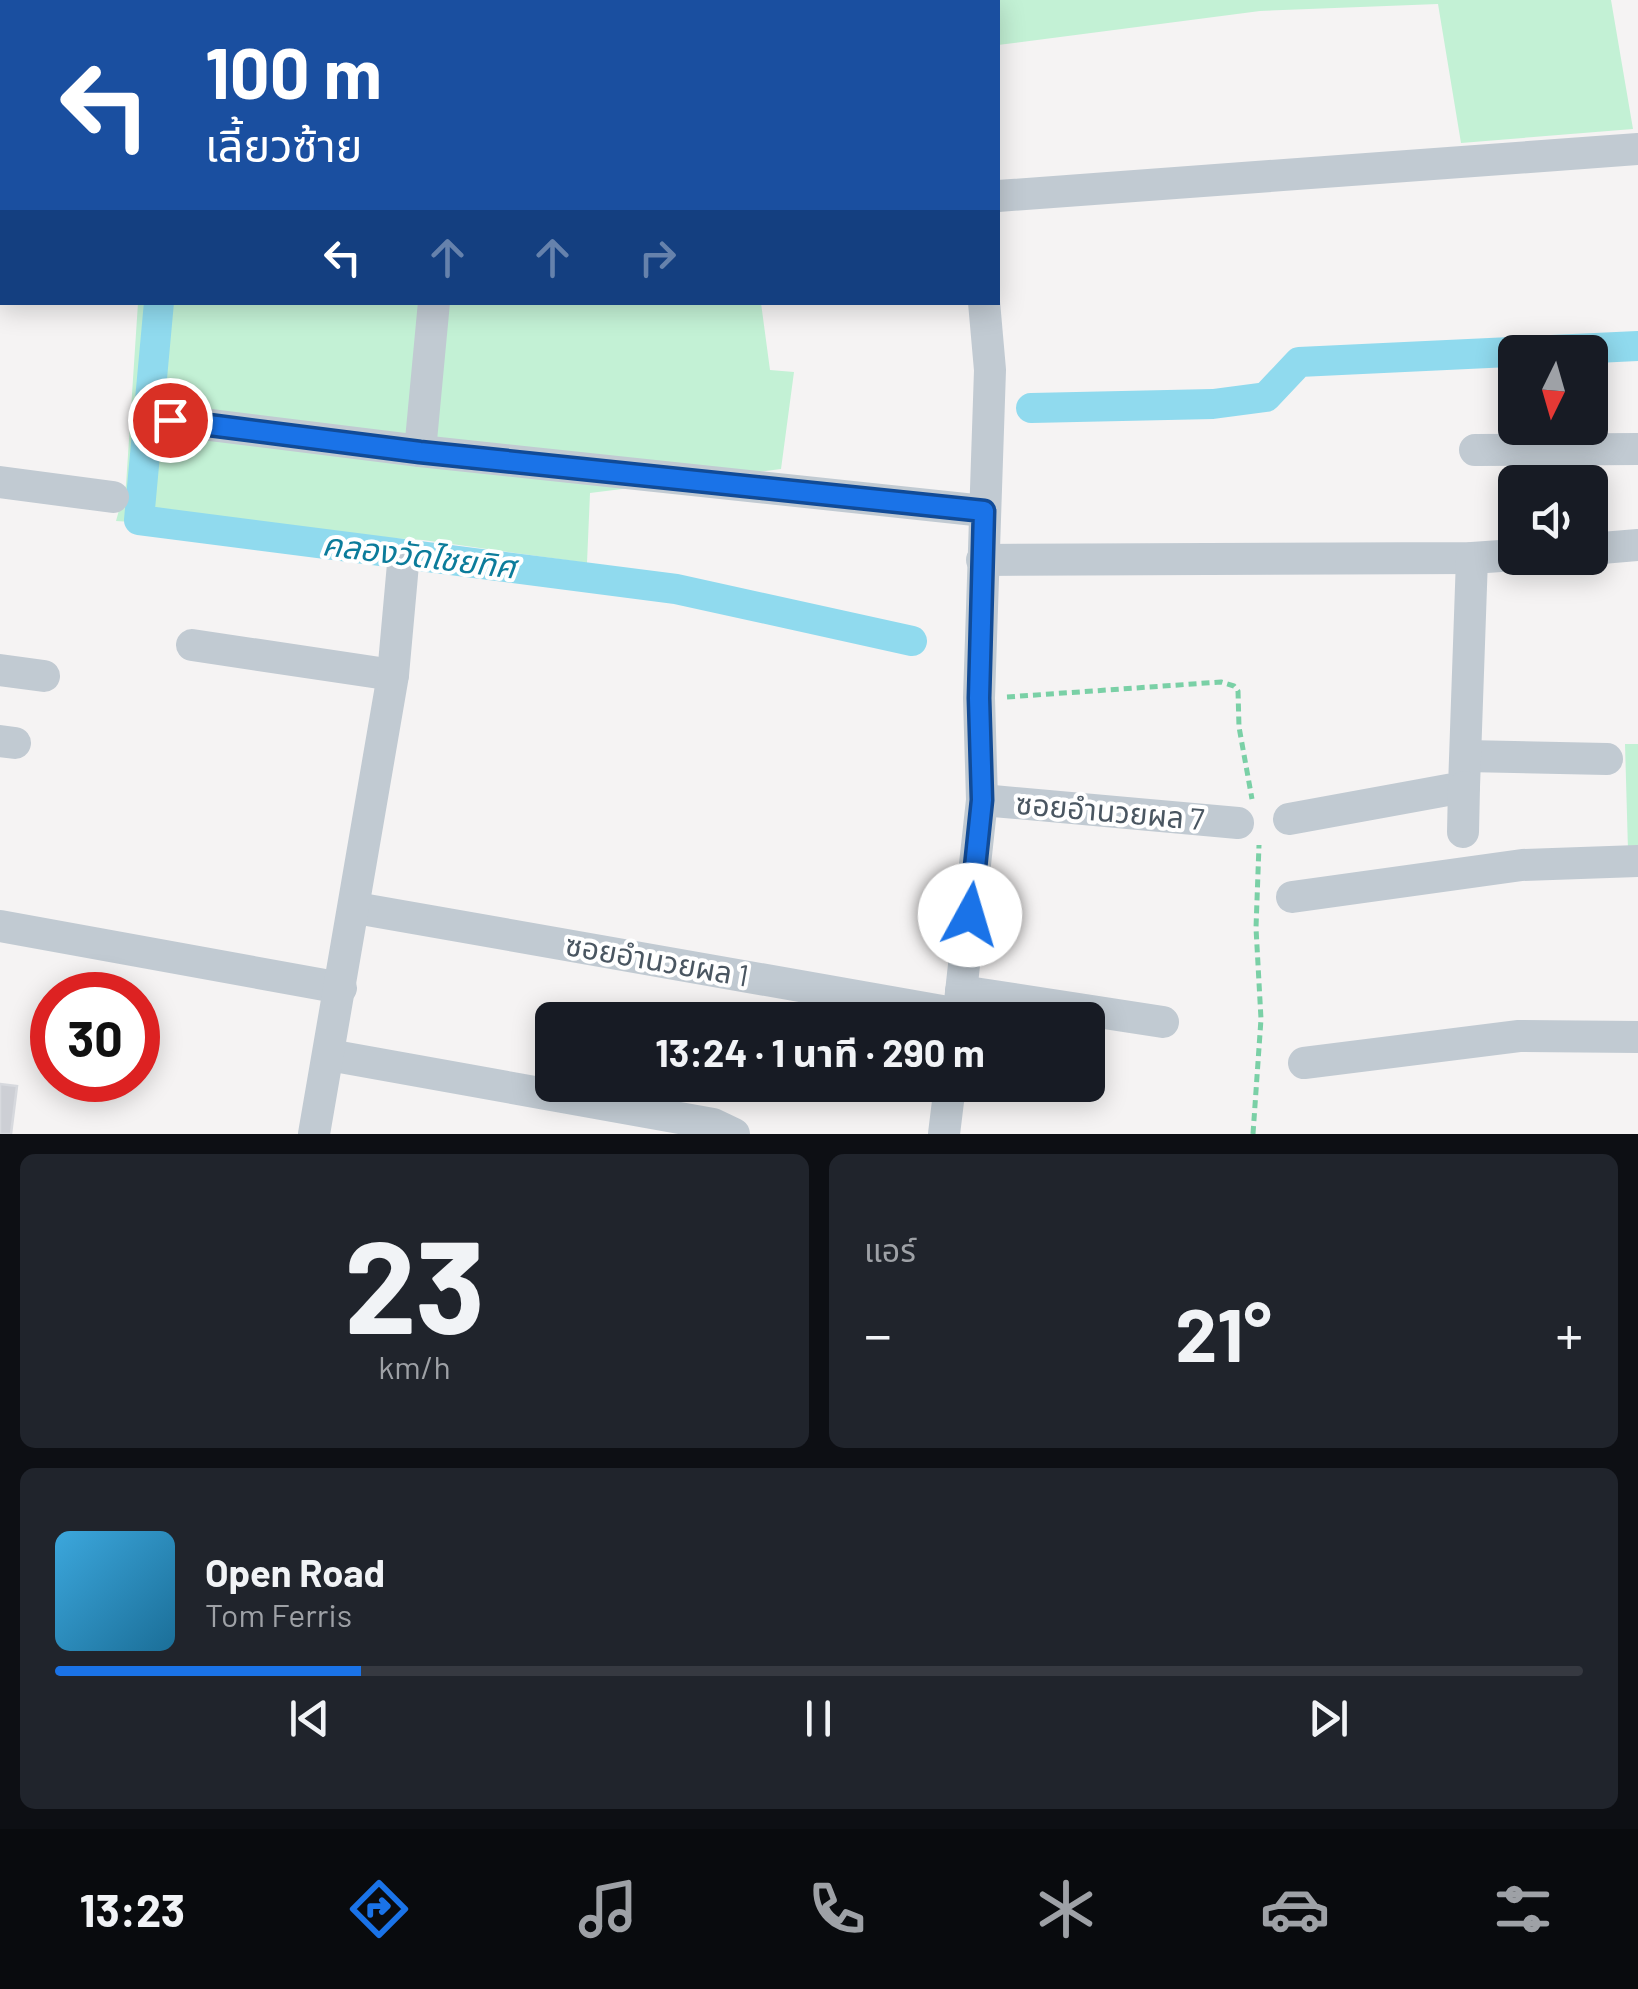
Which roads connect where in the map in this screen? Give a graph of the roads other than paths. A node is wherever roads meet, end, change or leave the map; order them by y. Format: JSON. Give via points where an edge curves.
{"nodes":[{"id":1,"x":1638,"y":149,"type":"edge"},
{"id":2,"x":1000,"y":196,"type":"edge"},
{"id":3,"x":434,"y":305,"type":"edge"},
{"id":4,"x":984,"y":305,"type":"edge"},
{"id":5,"x":170,"y":420,"type":"dead end"},
{"id":6,"x":1638,"y":449,"type":"edge"},
{"id":7,"x":1475,"y":450,"type":"dead end"},
{"id":8,"x":420,"y":452,"type":"junction"},
{"id":9,"x":0,"y":482,"type":"edge"},
{"id":10,"x":113,"y":497,"type":"dead end"},
{"id":11,"x":984,"y":511,"type":"junction"},
{"id":12,"x":1638,"y":545,"type":"edge"},
{"id":13,"x":1608,"y":548,"type":"edge"},
{"id":14,"x":1498,"y":556,"type":"edge"},
{"id":15,"x":1472,"y":558,"type":"junction"},
{"id":16,"x":982,"y":560,"type":"junction"},
{"id":17,"x":403,"y":564,"type":"dead end"},
{"id":18,"x":192,"y":646,"type":"dead end"},
{"id":19,"x":0,"y":670,"type":"edge"},
{"id":20,"x":394,"y":675,"type":"junction"},
{"id":21,"x":44,"y":676,"type":"dead end"},
{"id":22,"x":1607,"y":760,"type":"dead end"},
{"id":23,"x":1465,"y":771,"type":"junction"},
{"id":24,"x":982,"y":800,"type":"junction"},
{"id":25,"x":1289,"y":819,"type":"dead end"},
{"id":26,"x":1238,"y":823,"type":"dead end"},
{"id":27,"x":1463,"y":832,"type":"dead end"},
{"id":28,"x":1638,"y":861,"type":"edge"},
{"id":29,"x":1292,"y":898,"type":"dead end"},
{"id":30,"x":356,"y":908,"type":"junction"},
{"id":31,"x":0,"y":926,"type":"edge"},
{"id":32,"x":341,"y":988,"type":"junction"},
{"id":33,"x":917,"y":1002,"type":"edge"},
{"id":34,"x":960,"y":1002,"type":"edge"},
{"id":35,"x":1105,"y":1018,"type":"edge"},
{"id":36,"x":1163,"y":1022,"type":"dead end"},
{"id":37,"x":1638,"y":1037,"type":"edge"},
{"id":38,"x":328,"y":1055,"type":"junction"},
{"id":39,"x":1304,"y":1063,"type":"dead end"},
{"id":40,"x":948,"y":1102,"type":"edge"},
{"id":41,"x":314,"y":1134,"type":"edge"},
{"id":42,"x":734,"y":1134,"type":"edge"},
{"id":43,"x":944,"y":1134,"type":"edge"}],
"edges":[{"from":1,"to":2,"type":"street"},
{"from":3,"to":8,"type":"street"},
{"from":4,"to":11,"type":"street","via":[[990,370]]},
{"from":5,"to":8,"type":"street"},
{"from":6,"to":7,"type":"street"},
{"from":8,"to":11,"type":"street"},
{"from":9,"to":10,"type":"street"},
{"from":11,"to":16,"type":"street"},
{"from":12,"to":13,"type":"street"},
{"from":14,"to":15,"type":"street"},
{"from":15,"to":16,"type":"street"},
{"from":15,"to":23,"type":"street"},
{"from":16,"to":24,"type":"street"},
{"from":17,"to":20,"type":"street"},
{"from":18,"to":20,"type":"street"},
{"from":19,"to":21,"type":"street"},
{"from":20,"to":30,"type":"street"},
{"from":22,"to":23,"type":"street"},
{"from":23,"to":25,"type":"street"},
{"from":23,"to":27,"type":"street"},
{"from":24,"to":26,"type":"street","name":"ซอยอำนวยผล 7"},
{"from":24,"to":34,"type":"street"},
{"from":28,"to":29,"type":"street","via":[[1522,866]]},
{"from":30,"to":32,"type":"street"},
{"from":30,"to":33,"type":"street","name":"ซอยอำนวยผล 1"},
{"from":31,"to":32,"type":"street"},
{"from":32,"to":38,"type":"street"},
{"from":35,"to":36,"type":"street","name":"ซอยอำนวยผล 1"},
{"from":37,"to":39,"type":"street","via":[[1519,1036]]},
{"from":38,"to":41,"type":"street"},
{"from":38,"to":42,"type":"street","via":[[713,1124]]},
{"from":40,"to":43,"type":"street"}]}
